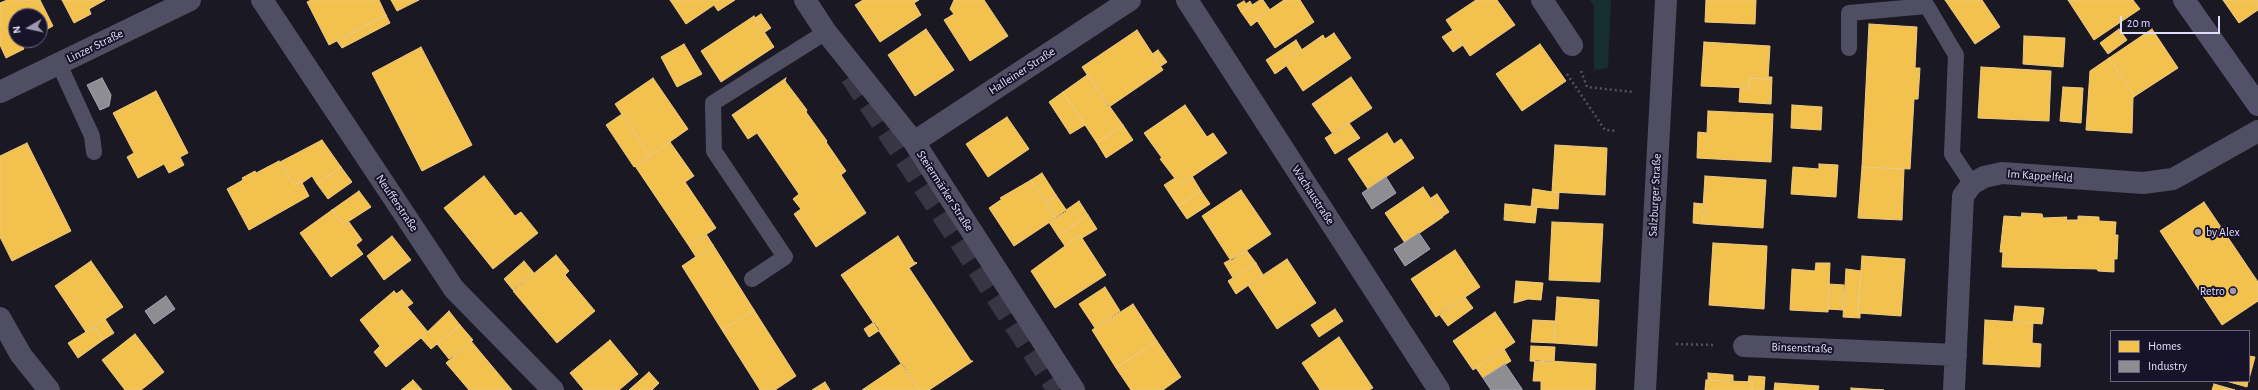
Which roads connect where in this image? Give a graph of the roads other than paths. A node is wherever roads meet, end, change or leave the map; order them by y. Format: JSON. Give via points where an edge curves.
{"nodes":[{"id":1,"x":190,"y":0,"type":"edge"},
{"id":2,"x":262,"y":0,"type":"edge"},
{"id":3,"x":805,"y":0,"type":"edge"},
{"id":4,"x":1130,"y":0,"type":"edge"},
{"id":5,"x":1187,"y":0,"type":"edge"},
{"id":6,"x":1542,"y":0,"type":"edge"},
{"id":7,"x":1666,"y":0,"type":"edge"},
{"id":8,"x":2184,"y":0,"type":"edge"},
{"id":9,"x":826,"y":32,"type":"junction"},
{"id":10,"x":1572,"y":45,"type":"road end"},
{"id":11,"x":1849,"y":48,"type":"dead end"},
{"id":12,"x":59,"y":64,"type":"junction"},
{"id":13,"x":0,"y":92,"type":"edge"},
{"id":14,"x":2258,"y":105,"type":"edge"},
{"id":15,"x":2258,"y":131,"type":"edge"},
{"id":16,"x":914,"y":142,"type":"junction"},
{"id":17,"x":94,"y":152,"type":"dead end"},
{"id":18,"x":1972,"y":184,"type":"junction"},
{"id":19,"x":752,"y":279,"type":"dead end"},
{"id":20,"x":0,"y":318,"type":"edge"},
{"id":21,"x":1744,"y":346,"type":"road end"},
{"id":22,"x":1956,"y":355,"type":"junction"},
{"id":23,"x":50,"y":390,"type":"edge"},
{"id":24,"x":553,"y":390,"type":"edge"},
{"id":25,"x":1074,"y":390,"type":"edge"},
{"id":26,"x":1439,"y":390,"type":"edge"},
{"id":27,"x":1645,"y":390,"type":"edge"},
{"id":28,"x":1954,"y":390,"type":"edge"}],
"edges":[{"from":1,"to":12,"type":"street","name":"Linzer Straße"},
{"from":2,"to":24,"type":"street","name":"Neufferstraße","via":[[454,289]]},
{"from":3,"to":9,"type":"street","name":"Steiermärker Straße"},
{"from":4,"to":16,"type":"street","name":"Halleiner Straße"},
{"from":5,"to":26,"type":"street","name":"Wachaustraße"},
{"from":6,"to":10,"type":"street"},
{"from":7,"to":27,"type":"street","name":"Salzburger Straße"},
{"from":8,"to":14,"type":"main road"},
{"from":9,"to":16,"type":"street","name":"Steiermärker Straße"},
{"from":9,"to":19,"type":"lane","via":[[713,103],[714,151],[785,257]]},
{"from":11,"to":18,"type":"lane","via":[[1849,13],[1927,6],[1956,55],[1952,154]]},
{"from":12,"to":13,"type":"street","name":"Linzer Straße"},
{"from":12,"to":17,"type":"lane","via":[[92,136]]},
{"from":15,"to":18,"type":"street","name":"Im Kappelfeld","via":[[2173,179],[2143,183],[2002,173],[1984,177]]},
{"from":16,"to":25,"type":"street","name":"Steiermärker Straße"},
{"from":18,"to":22,"type":"street","via":[[1962,196]]},
{"from":20,"to":23,"type":"street","via":[[21,355]]},
{"from":21,"to":22,"type":"street","name":"Binsenstraße"},
{"from":22,"to":28,"type":"street"}]}
